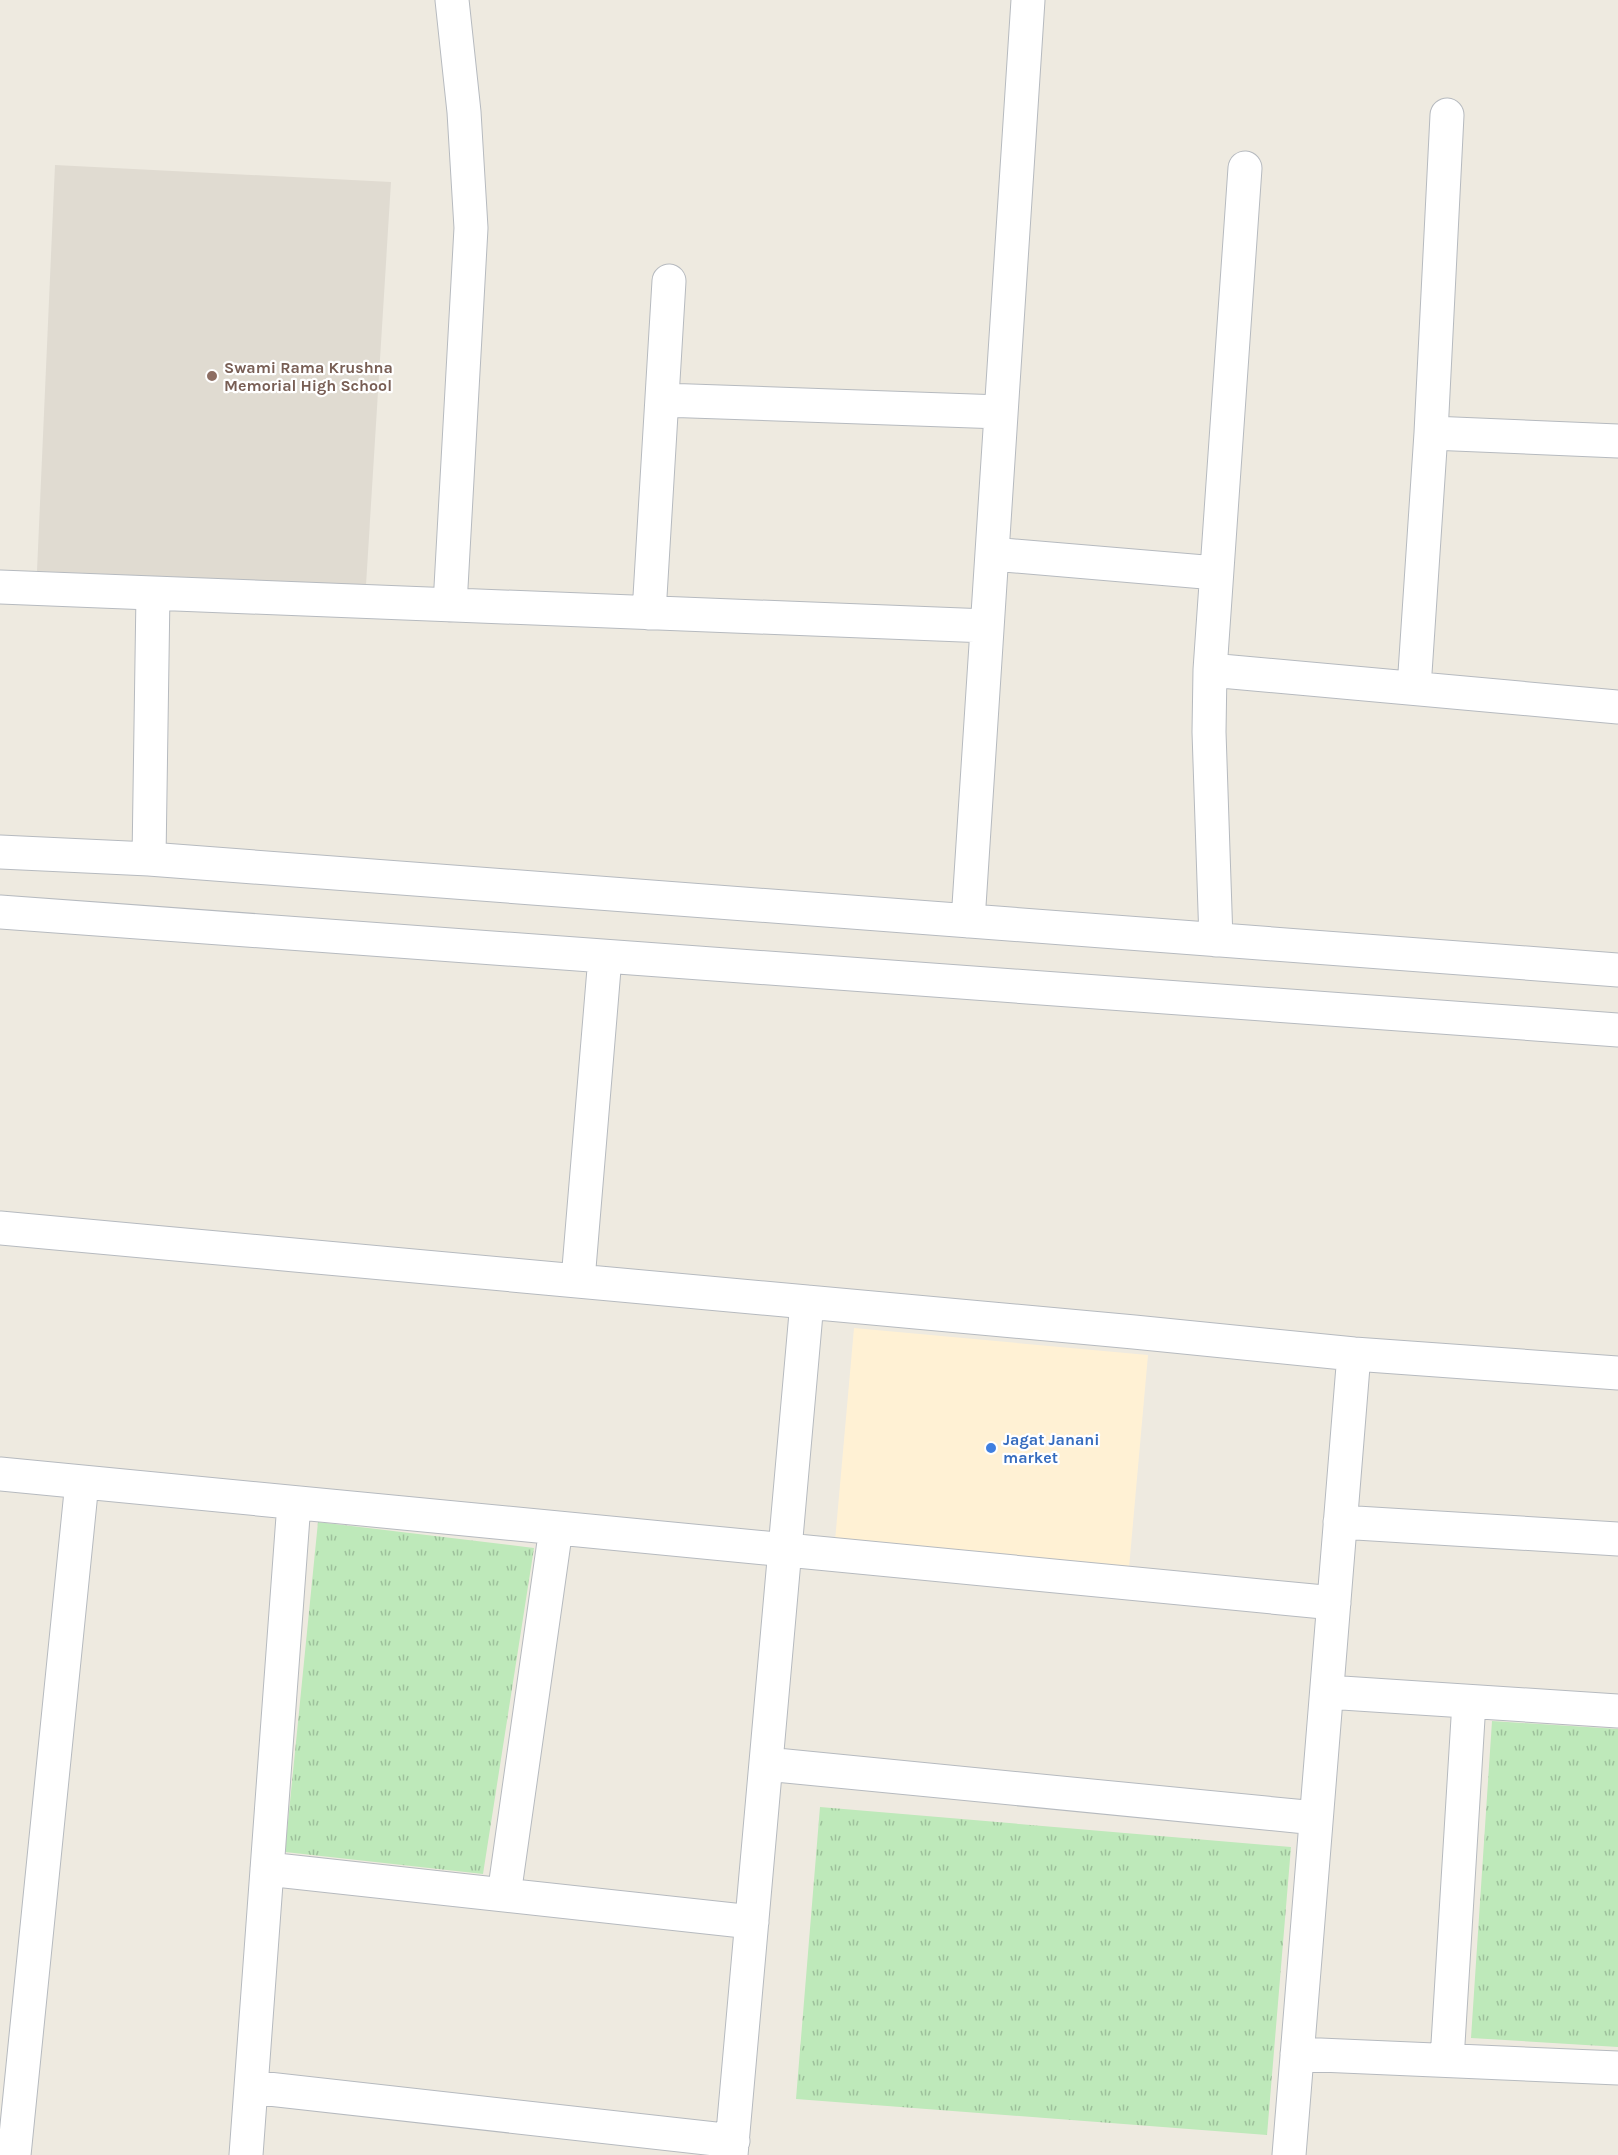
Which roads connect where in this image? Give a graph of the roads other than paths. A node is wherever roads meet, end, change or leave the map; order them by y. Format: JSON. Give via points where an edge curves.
{"nodes":[{"id":1,"x":452,"y":0,"type":"edge"},
{"id":2,"x":1028,"y":0,"type":"edge"},
{"id":3,"x":1447,"y":115,"type":"dead end"},
{"id":4,"x":1245,"y":168,"type":"dead end"},
{"id":5,"x":669,"y":281,"type":"dead end"},
{"id":6,"x":662,"y":400,"type":"junction"},
{"id":7,"x":1001,"y":412,"type":"junction"},
{"id":8,"x":1431,"y":433,"type":"junction"},
{"id":9,"x":1618,"y":441,"type":"edge"},
{"id":10,"x":992,"y":554,"type":"junction"},
{"id":11,"x":1216,"y":573,"type":"junction"},
{"id":12,"x":0,"y":587,"type":"edge"},
{"id":13,"x":153,"y":593,"type":"junction"},
{"id":14,"x":450,"y":605,"type":"junction"},
{"id":15,"x":649,"y":613,"type":"junction"},
{"id":16,"x":987,"y":626,"type":"junction"},
{"id":17,"x":1210,"y":670,"type":"junction"},
{"id":18,"x":1414,"y":688,"type":"junction"},
{"id":19,"x":1618,"y":706,"type":"edge"},
{"id":20,"x":0,"y":852,"type":"edge"},
{"id":21,"x":149,"y":859,"type":"junction"},
{"id":22,"x":0,"y":912,"type":"edge"},
{"id":23,"x":968,"y":921,"type":"junction"},
{"id":24,"x":1216,"y":940,"type":"junction"},
{"id":25,"x":605,"y":957,"type":"junction"},
{"id":26,"x":1618,"y":970,"type":"edge"},
{"id":27,"x":1618,"y":1030,"type":"edge"},
{"id":28,"x":0,"y":1228,"type":"edge"},
{"id":29,"x":578,"y":1280,"type":"junction"},
{"id":30,"x":807,"y":1302,"type":"junction"},
{"id":31,"x":1354,"y":1354,"type":"junction"},
{"id":32,"x":1618,"y":1373,"type":"edge"},
{"id":33,"x":0,"y":1474,"type":"edge"},
{"id":34,"x":82,"y":1482,"type":"junction"},
{"id":35,"x":294,"y":1503,"type":"junction"},
{"id":36,"x":1340,"y":1522,"type":"junction"},
{"id":37,"x":556,"y":1528,"type":"junction"},
{"id":38,"x":1618,"y":1539,"type":"edge"},
{"id":39,"x":785,"y":1550,"type":"junction"},
{"id":40,"x":1334,"y":1603,"type":"junction"},
{"id":41,"x":1327,"y":1692,"type":"junction"},
{"id":42,"x":1469,"y":1702,"type":"junction"},
{"id":43,"x":1618,"y":1711,"type":"edge"},
{"id":44,"x":766,"y":1764,"type":"junction"},
{"id":45,"x":1316,"y":1818,"type":"junction"},
{"id":46,"x":267,"y":1869,"type":"junction"},
{"id":47,"x":504,"y":1895,"type":"junction"},
{"id":48,"x":752,"y":1922,"type":"junction"},
{"id":49,"x":1297,"y":2054,"type":"junction"},
{"id":50,"x":1447,"y":2060,"type":"junction"},
{"id":51,"x":1618,"y":2068,"type":"edge"},
{"id":52,"x":251,"y":2087,"type":"junction"},
{"id":53,"x":732,"y":2148,"type":"edge"},
{"id":54,"x":14,"y":2155,"type":"edge"},
{"id":55,"x":246,"y":2155,"type":"edge"},
{"id":56,"x":1289,"y":2155,"type":"edge"}],
"edges":[{"from":1,"to":14,"type":"street","via":[[471,228]]},
{"from":2,"to":7,"type":"street"},
{"from":3,"to":8,"type":"street"},
{"from":4,"to":11,"type":"street"},
{"from":5,"to":6,"type":"street"},
{"from":6,"to":7,"type":"street"},
{"from":6,"to":15,"type":"street"},
{"from":7,"to":10,"type":"street"},
{"from":8,"to":9,"type":"street"},
{"from":8,"to":18,"type":"street"},
{"from":10,"to":11,"type":"street"},
{"from":10,"to":16,"type":"street"},
{"from":11,"to":17,"type":"street"},
{"from":12,"to":13,"type":"street"},
{"from":13,"to":14,"type":"street"},
{"from":13,"to":21,"type":"street"},
{"from":14,"to":15,"type":"street"},
{"from":15,"to":16,"type":"street"},
{"from":16,"to":23,"type":"street"},
{"from":17,"to":18,"type":"street"},
{"from":17,"to":24,"type":"street"},
{"from":18,"to":19,"type":"street"},
{"from":20,"to":21,"type":"street"},
{"from":21,"to":23,"type":"street"},
{"from":22,"to":25,"type":"street"},
{"from":23,"to":24,"type":"street"},
{"from":24,"to":26,"type":"street"},
{"from":25,"to":27,"type":"street"},
{"from":25,"to":29,"type":"street"},
{"from":28,"to":29,"type":"street"},
{"from":29,"to":30,"type":"street"},
{"from":30,"to":31,"type":"street"},
{"from":30,"to":39,"type":"street"},
{"from":31,"to":32,"type":"street"},
{"from":31,"to":36,"type":"street"},
{"from":33,"to":34,"type":"street"},
{"from":34,"to":35,"type":"street"},
{"from":34,"to":54,"type":"street"},
{"from":35,"to":37,"type":"street"},
{"from":35,"to":46,"type":"street"},
{"from":36,"to":38,"type":"street"},
{"from":36,"to":40,"type":"street"},
{"from":37,"to":39,"type":"street"},
{"from":37,"to":47,"type":"street"},
{"from":39,"to":40,"type":"street"},
{"from":39,"to":44,"type":"street"},
{"from":40,"to":41,"type":"street"},
{"from":41,"to":42,"type":"street"},
{"from":41,"to":45,"type":"street"},
{"from":42,"to":43,"type":"street"},
{"from":42,"to":50,"type":"street"},
{"from":44,"to":45,"type":"street"},
{"from":44,"to":48,"type":"street"},
{"from":45,"to":49,"type":"street"},
{"from":46,"to":47,"type":"street"},
{"from":46,"to":52,"type":"street"},
{"from":47,"to":48,"type":"street"},
{"from":48,"to":53,"type":"street"},
{"from":49,"to":50,"type":"street"},
{"from":49,"to":56,"type":"street"},
{"from":50,"to":51,"type":"street"},
{"from":52,"to":53,"type":"street"},
{"from":52,"to":55,"type":"street"}]}
